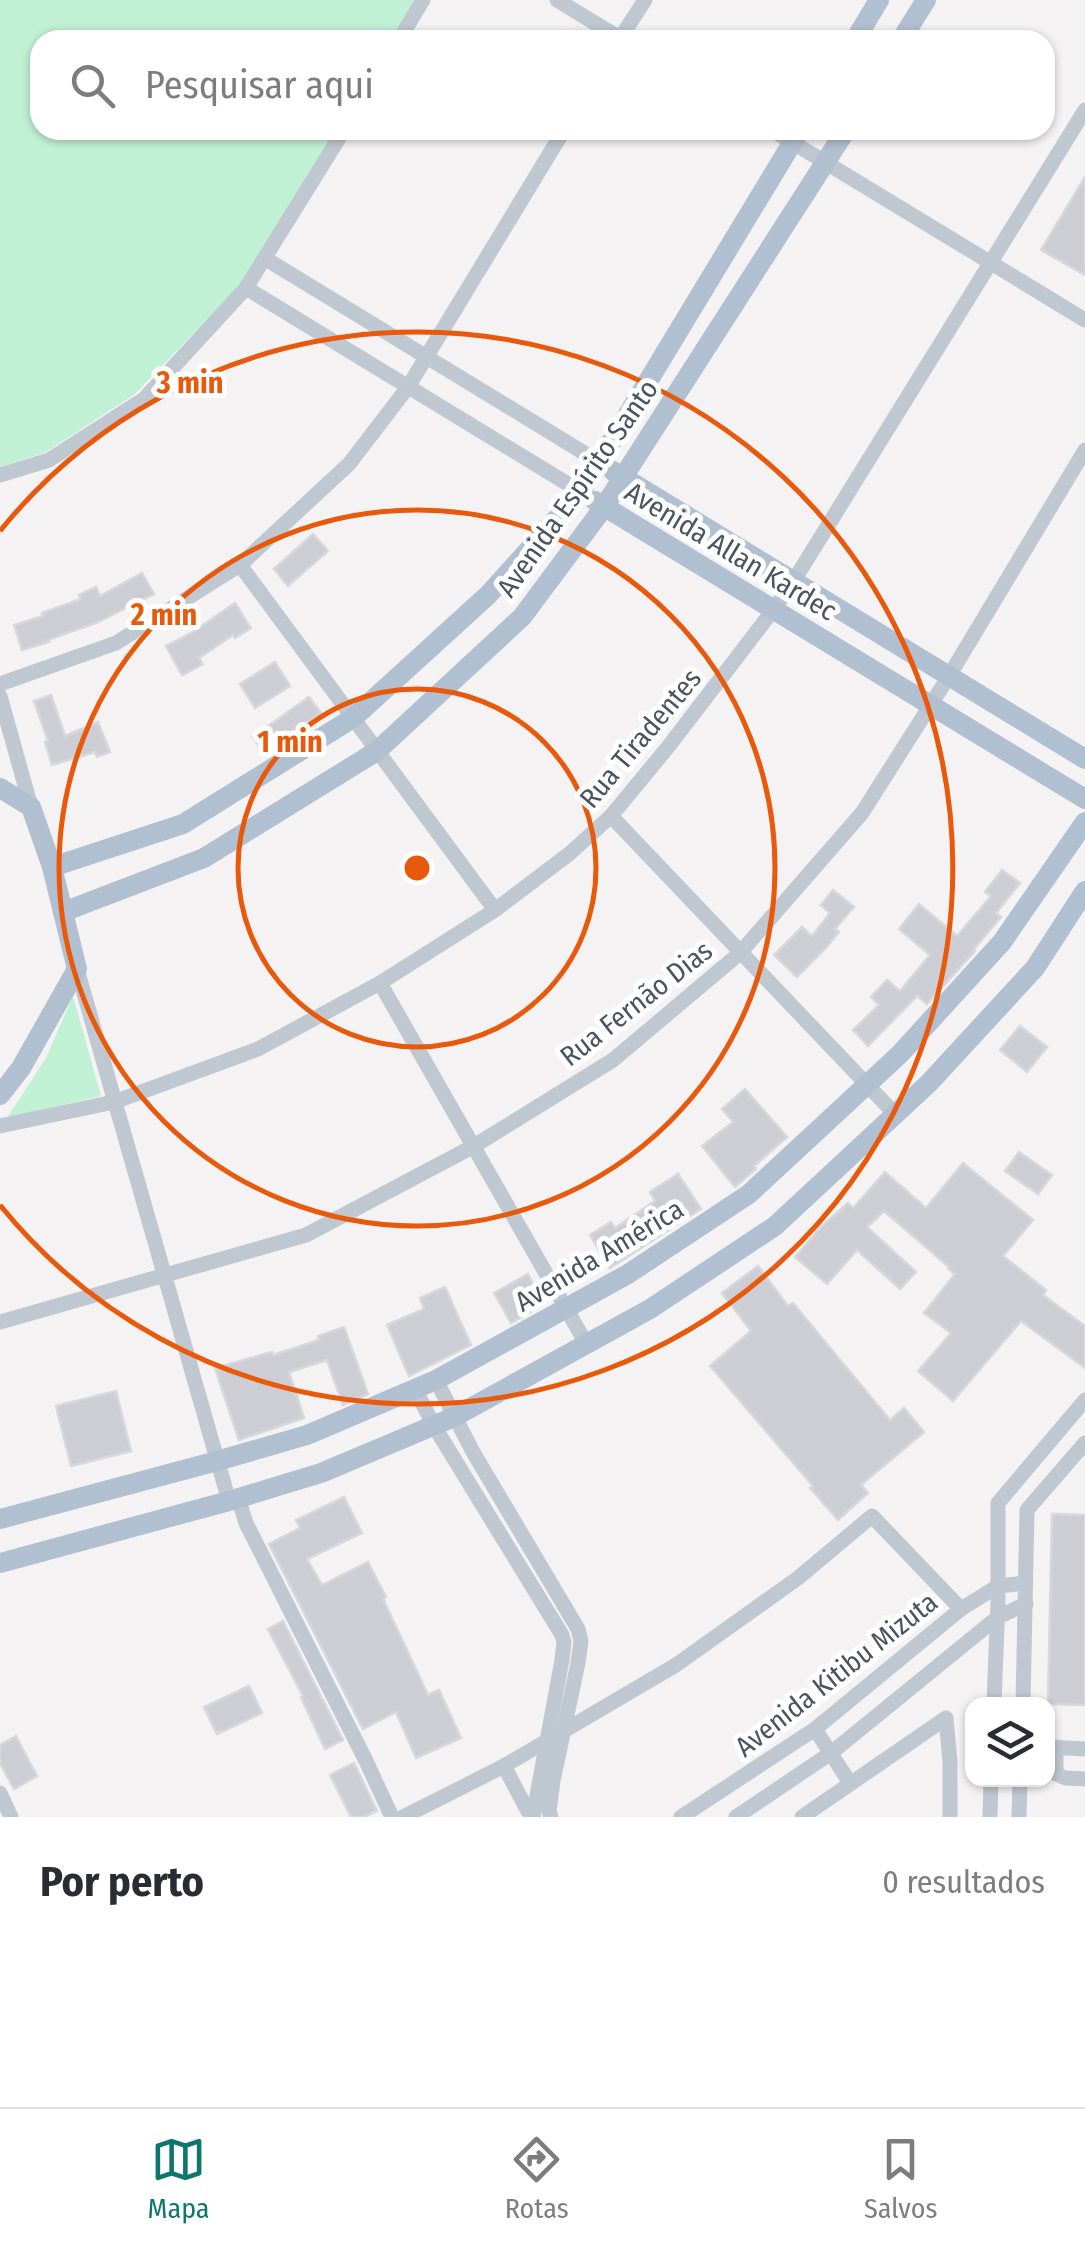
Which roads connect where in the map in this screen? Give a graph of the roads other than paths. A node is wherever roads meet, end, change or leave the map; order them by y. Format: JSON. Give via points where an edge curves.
{"nodes":[{"id":1,"x":423,"y":0,"type":"edge"},
{"id":2,"x":557,"y":0,"type":"edge"},
{"id":3,"x":645,"y":0,"type":"edge"},
{"id":4,"x":879,"y":0,"type":"edge"},
{"id":5,"x":926,"y":0,"type":"edge"},
{"id":6,"x":405,"y":30,"type":"edge"},
{"id":7,"x":606,"y":30,"type":"edge"},
{"id":8,"x":627,"y":30,"type":"edge"},
{"id":9,"x":861,"y":30,"type":"edge"},
{"id":10,"x":907,"y":30,"type":"edge"},
{"id":11,"x":1085,"y":110,"type":"edge"},
{"id":12,"x":338,"y":140,"type":"edge"},
{"id":13,"x":558,"y":140,"type":"edge"},
{"id":14,"x":794,"y":140,"type":"edge"},
{"id":15,"x":800,"y":140,"type":"edge"},
{"id":16,"x":840,"y":140,"type":"edge"},
{"id":17,"x":826,"y":163,"type":"junction"},
{"id":18,"x":266,"y":260,"type":"junction"},
{"id":19,"x":992,"y":263,"type":"junction"},
{"id":20,"x":246,"y":288,"type":"junction"},
{"id":21,"x":1085,"y":320,"type":"edge"},
{"id":22,"x":426,"y":357,"type":"junction"},
{"id":23,"x":408,"y":387,"type":"junction"},
{"id":24,"x":1085,"y":450,"type":"edge"},
{"id":25,"x":599,"y":462,"type":"junction"},
{"id":26,"x":0,"y":475,"type":"edge"},
{"id":27,"x":623,"y":477,"type":"junction"},
{"id":28,"x":581,"y":492,"type":"junction"},
{"id":29,"x":604,"y":507,"type":"junction"},
{"id":30,"x":240,"y":565,"type":"junction"},
{"id":31,"x":794,"y":582,"type":"junction"},
{"id":32,"x":774,"y":610,"type":"junction"},
{"id":33,"x":949,"y":676,"type":"junction"},
{"id":34,"x":0,"y":684,"type":"edge"},
{"id":35,"x":0,"y":696,"type":"edge"},
{"id":36,"x":930,"y":705,"type":"junction"},
{"id":37,"x":353,"y":718,"type":"junction"},
{"id":38,"x":377,"y":751,"type":"junction"},
{"id":39,"x":1085,"y":758,"type":"edge"},
{"id":40,"x":0,"y":788,"type":"edge"},
{"id":41,"x":1085,"y":799,"type":"edge"},
{"id":42,"x":30,"y":808,"type":"junction"},
{"id":43,"x":611,"y":816,"type":"junction"},
{"id":44,"x":1085,"y":822,"type":"edge"},
{"id":45,"x":52,"y":867,"type":"junction"},
{"id":46,"x":1085,"y":891,"type":"edge"},
{"id":47,"x":494,"y":910,"type":"junction"},
{"id":48,"x":63,"y":912,"type":"junction"},
{"id":49,"x":740,"y":953,"type":"junction"},
{"id":50,"x":77,"y":969,"type":"junction"},
{"id":51,"x":380,"y":983,"type":"junction"},
{"id":52,"x":866,"y":1086,"type":"junction"},
{"id":53,"x":0,"y":1095,"type":"edge"},
{"id":54,"x":114,"y":1102,"type":"junction"},
{"id":55,"x":895,"y":1114,"type":"junction"},
{"id":56,"x":0,"y":1126,"type":"edge"},
{"id":57,"x":474,"y":1146,"type":"junction"},
{"id":58,"x":164,"y":1277,"type":"junction"},
{"id":59,"x":567,"y":1309,"type":"junction"},
{"id":60,"x":0,"y":1322,"type":"edge"},
{"id":61,"x":587,"y":1345,"type":"junction"},
{"id":62,"x":436,"y":1380,"type":"junction"},
{"id":63,"x":415,"y":1389,"type":"junction"},
{"id":64,"x":1085,"y":1400,"type":"edge"},
{"id":65,"x":454,"y":1417,"type":"junction"},
{"id":66,"x":434,"y":1426,"type":"junction"},
{"id":67,"x":1085,"y":1443,"type":"edge"},
{"id":68,"x":217,"y":1462,"type":"junction"},
{"id":69,"x":233,"y":1499,"type":"junction"},
{"id":70,"x":0,"y":1519,"type":"edge"},
{"id":71,"x":0,"y":1563,"type":"edge"},
{"id":72,"x":1026,"y":1582,"type":"junction"},
{"id":73,"x":998,"y":1586,"type":"junction"},
{"id":74,"x":1026,"y":1604,"type":"junction"},
{"id":75,"x":961,"y":1610,"type":"junction"},
{"id":76,"x":998,"y":1618,"type":"junction"},
{"id":77,"x":994,"y":1697,"type":"edge"},
{"id":78,"x":1023,"y":1697,"type":"edge"},
{"id":79,"x":815,"y":1729,"type":"junction"},
{"id":80,"x":562,"y":1731,"type":"junction"},
{"id":81,"x":545,"y":1742,"type":"junction"},
{"id":82,"x":1055,"y":1747,"type":"edge"},
{"id":83,"x":1085,"y":1750,"type":"edge"},
{"id":84,"x":830,"y":1752,"type":"junction"},
{"id":85,"x":504,"y":1766,"type":"junction"},
{"id":86,"x":1055,"y":1767,"type":"edge"},
{"id":87,"x":1085,"y":1779,"type":"edge"},
{"id":88,"x":850,"y":1782,"type":"junction"},
{"id":89,"x":991,"y":1787,"type":"edge"},
{"id":90,"x":1020,"y":1787,"type":"edge"},
{"id":91,"x":0,"y":1793,"type":"edge"},
{"id":92,"x":12,"y":1817,"type":"edge"},
{"id":93,"x":392,"y":1817,"type":"edge"},
{"id":94,"x":403,"y":1817,"type":"edge"},
{"id":95,"x":532,"y":1817,"type":"edge"},
{"id":96,"x":551,"y":1817,"type":"edge"},
{"id":97,"x":682,"y":1817,"type":"edge"},
{"id":98,"x":736,"y":1817,"type":"edge"},
{"id":99,"x":802,"y":1817,"type":"edge"},
{"id":100,"x":950,"y":1817,"type":"edge"},
{"id":101,"x":990,"y":1817,"type":"edge"},
{"id":102,"x":1019,"y":1817,"type":"edge"}],
"edges":[{"from":1,"to":6,"type":"street"},
{"from":2,"to":7,"type":"street"},
{"from":3,"to":8,"type":"street"},
{"from":4,"to":9,"type":"main road"},
{"from":5,"to":10,"type":"main road"},
{"from":11,"to":19,"type":"street","name":"Rua Tiradentes"},
{"from":12,"to":18,"type":"street"},
{"from":13,"to":22,"type":"street"},
{"from":14,"to":25,"type":"main road","name":"Avenida Espírito Santo"},
{"from":15,"to":17,"type":"street"},
{"from":16,"to":17,"type":"main road","name":"Avenida Espírito Santo"},
{"from":17,"to":19,"type":"street"},
{"from":17,"to":27,"type":"main road","name":"Avenida Espírito Santo"},
{"from":18,"to":20,"type":"street"},
{"from":18,"to":22,"type":"street","name":"Avenida Allan Kardec"},
{"from":19,"to":21,"type":"street"},
{"from":19,"to":31,"type":"street","name":"Rua Tiradentes"},
{"from":20,"to":23,"type":"street","name":"Avenida Allan Kardec"},
{"from":20,"to":26,"type":"street","via":[[144,399],[49,460]]},
{"from":22,"to":23,"type":"street"},
{"from":22,"to":25,"type":"street","name":"Avenida Allan Kardec"},
{"from":23,"to":28,"type":"street","name":"Avenida Allan Kardec"},
{"from":23,"to":30,"type":"street","via":[[349,464]]},
{"from":24,"to":33,"type":"street","name":"Rua Fernão Dias"},
{"from":25,"to":27,"type":"main road","name":"Avenida Allan Kardec"},
{"from":25,"to":28,"type":"main road","name":"Avenida Espírito Santo"},
{"from":27,"to":29,"type":"main road","name":"Avenida Espírito Santo"},
{"from":27,"to":31,"type":"main road","name":"Avenida Allan Kardec"},
{"from":28,"to":29,"type":"main road","name":"Avenida Allan Kardec"},
{"from":28,"to":37,"type":"main road","name":"Avenida Espírito Santo","via":[[488,595]]},
{"from":29,"to":32,"type":"main road","name":"Avenida Allan Kardec"},
{"from":29,"to":38,"type":"main road","name":"Avenida Espírito Santo","via":[[522,617]]},
{"from":30,"to":34,"type":"street","via":[[116,643]]},
{"from":30,"to":37,"type":"street"},
{"from":31,"to":32,"type":"street","name":"Rua Tiradentes"},
{"from":31,"to":33,"type":"main road","name":"Avenida Allan Kardec"},
{"from":32,"to":36,"type":"main road","name":"Avenida Allan Kardec"},
{"from":32,"to":43,"type":"street","name":"Rua Tiradentes"},
{"from":33,"to":36,"type":"street","name":"Rua Fernão Dias"},
{"from":33,"to":39,"type":"main road","name":"Avenida Allan Kardec"},
{"from":35,"to":42,"type":"street"},
{"from":36,"to":41,"type":"main road","name":"Avenida Allan Kardec"},
{"from":36,"to":49,"type":"street","name":"Rua Fernão Dias","via":[[862,813]]},
{"from":37,"to":38,"type":"street"},
{"from":37,"to":45,"type":"main road","name":"Avenida Espírito Santo","via":[[183,824]]},
{"from":38,"to":47,"type":"street"},
{"from":38,"to":48,"type":"main road","name":"Avenida Espírito Santo","via":[[204,858]]},
{"from":40,"to":42,"type":"main road"},
{"from":42,"to":45,"type":"main road"},
{"from":43,"to":47,"type":"street","name":"Rua Tiradentes"},
{"from":43,"to":49,"type":"street"},
{"from":44,"to":52,"type":"main road","name":"Avenida América","via":[[1002,942]]},
{"from":45,"to":48,"type":"main road"},
{"from":46,"to":55,"type":"main road","via":[[1035,968]]},
{"from":47,"to":51,"type":"street","name":"Rua Tiradentes"},
{"from":48,"to":50,"type":"main road"},
{"from":49,"to":52,"type":"street"},
{"from":49,"to":57,"type":"street","name":"Rua Fernão Dias","via":[[613,1060]]},
{"from":50,"to":53,"type":"main road"},
{"from":50,"to":54,"type":"street"},
{"from":51,"to":54,"type":"street","name":"Rua Tiradentes","via":[[258,1049]]},
{"from":51,"to":57,"type":"street"},
{"from":52,"to":55,"type":"street"},
{"from":52,"to":59,"type":"main road","name":"Avenida América","via":[[750,1194]]},
{"from":54,"to":56,"type":"street","name":"Rua Tiradentes"},
{"from":54,"to":58,"type":"street"},
{"from":55,"to":61,"type":"main road","via":[[775,1226]]},
{"from":57,"to":58,"type":"street","name":"Rua Fernão Dias","via":[[306,1235]]},
{"from":57,"to":59,"type":"street"},
{"from":58,"to":60,"type":"street","name":"Rua Fernão Dias"},
{"from":58,"to":68,"type":"street"},
{"from":59,"to":61,"type":"street"},
{"from":59,"to":62,"type":"main road","name":"Avenida América"},
{"from":61,"to":65,"type":"main road"},
{"from":62,"to":63,"type":"main road","name":"Avenida América"},
{"from":62,"to":65,"type":"street"},
{"from":63,"to":66,"type":"street"},
{"from":63,"to":68,"type":"main road","name":"Avenida América","via":[[307,1435]]},
{"from":64,"to":73,"type":"street","via":[[998,1503]]},
{"from":65,"to":66,"type":"main road"},
{"from":65,"to":80,"type":"street","via":[[578,1629],[578,1663]]},
{"from":66,"to":69,"type":"main road","via":[[320,1473]]},
{"from":66,"to":81,"type":"street","via":[[562,1635]]},
{"from":67,"to":72,"type":"street","via":[[1027,1510]]},
{"from":68,"to":69,"type":"street"},
{"from":68,"to":70,"type":"main road","name":"Avenida América"},
{"from":69,"to":71,"type":"main road"},
{"from":69,"to":93,"type":"street"},
{"from":72,"to":73,"type":"street","name":"Avenida Kitibu Mizuta"},
{"from":72,"to":74,"type":"street"},
{"from":73,"to":75,"type":"street","name":"Avenida Kitibu Mizuta"},
{"from":73,"to":76,"type":"street"},
{"from":74,"to":76,"type":"street"},
{"from":74,"to":78,"type":"street"},
{"from":75,"to":79,"type":"street","name":"Avenida Kitibu Mizuta"},
{"from":75,"to":80,"type":"street","via":[[872,1516],[676,1665]]},
{"from":76,"to":77,"type":"street"},
{"from":76,"to":84,"type":"street"},
{"from":79,"to":84,"type":"street"},
{"from":79,"to":97,"type":"street","name":"Avenida Kitibu Mizuta"},
{"from":80,"to":81,"type":"street"},
{"from":80,"to":96,"type":"street"},
{"from":81,"to":85,"type":"street"},
{"from":81,"to":95,"type":"street"},
{"from":82,"to":83,"type":"street"},
{"from":84,"to":88,"type":"street"},
{"from":84,"to":98,"type":"street"},
{"from":85,"to":94,"type":"street"},
{"from":85,"to":95,"type":"street"},
{"from":86,"to":87,"type":"street","via":[[1065,1778]]},
{"from":88,"to":99,"type":"street"},
{"from":88,"to":100,"type":"street","via":[[946,1718]]},
{"from":89,"to":101,"type":"street"},
{"from":90,"to":102,"type":"street"},
{"from":91,"to":92,"type":"street"}]}
